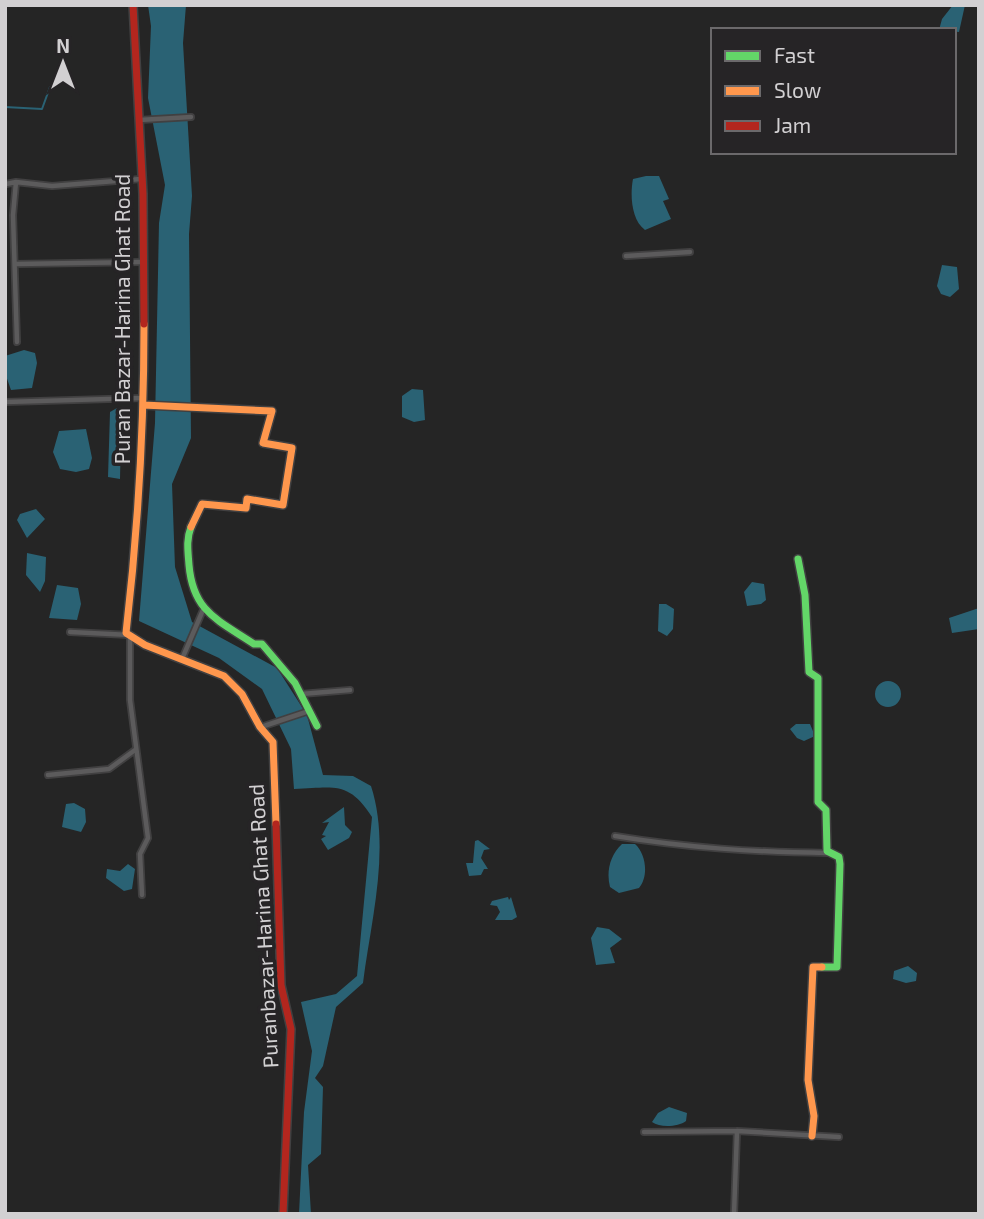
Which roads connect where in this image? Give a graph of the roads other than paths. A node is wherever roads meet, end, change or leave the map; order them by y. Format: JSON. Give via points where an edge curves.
{"nodes":[{"id":1,"x":133,"y":5,"type":"edge"},
{"id":2,"x":191,"y":117,"type":"dead end"},
{"id":3,"x":139,"y":120,"type":"junction"},
{"id":4,"x":142,"y":179,"type":"junction"},
{"id":5,"x":16,"y":182,"type":"junction"},
{"id":6,"x":6,"y":184,"type":"edge"},
{"id":7,"x":690,"y":252,"type":"dead end"},
{"id":8,"x":626,"y":256,"type":"dead end"},
{"id":9,"x":143,"y":262,"type":"junction"},
{"id":10,"x":15,"y":264,"type":"junction"},
{"id":11,"x":17,"y":342,"type":"dead end"},
{"id":12,"x":143,"y":401,"type":"junction"},
{"id":13,"x":5,"y":402,"type":"edge"},
{"id":14,"x":798,"y":558,"type":"dead end"},
{"id":15,"x":203,"y":610,"type":"junction"},
{"id":16,"x":70,"y":632,"type":"dead end"},
{"id":17,"x":128,"y":634,"type":"junction"},
{"id":18,"x":182,"y":659,"type":"junction"},
{"id":19,"x":350,"y":690,"type":"dead end"},
{"id":20,"x":300,"y":694,"type":"junction"},
{"id":21,"x":309,"y":711,"type":"junction"},
{"id":22,"x":317,"y":726,"type":"dead end"},
{"id":23,"x":260,"y":727,"type":"junction"},
{"id":24,"x":135,"y":750,"type":"junction"},
{"id":25,"x":48,"y":775,"type":"dead end"},
{"id":26,"x":615,"y":836,"type":"dead end"},
{"id":27,"x":829,"y":853,"type":"junction"},
{"id":28,"x":142,"y":895,"type":"dead end"},
{"id":29,"x":737,"y":1131,"type":"junction"},
{"id":30,"x":644,"y":1132,"type":"dead end"},
{"id":31,"x":813,"y":1136,"type":"junction"},
{"id":32,"x":839,"y":1138,"type":"dead end"},
{"id":33,"x":283,"y":1214,"type":"edge"},
{"id":34,"x":734,"y":1214,"type":"edge"}],
"edges":[{"from":1,"to":3,"type":"main road","name":"Puran Bazar-Harina Ghat Road"},
{"from":2,"to":3,"type":"street"},
{"from":3,"to":4,"type":"main road","name":"Puran Bazar-Harina Ghat Road"},
{"from":4,"to":5,"type":"street","via":[[52,186]]},
{"from":4,"to":9,"type":"main road","name":"Puran Bazar-Harina Ghat Road"},
{"from":5,"to":6,"type":"street"},
{"from":5,"to":10,"type":"street"},
{"from":7,"to":8,"type":"street"},
{"from":9,"to":10,"type":"street"},
{"from":9,"to":12,"type":"main road","name":"Puran Bazar-Harina Ghat Road"},
{"from":10,"to":11,"type":"street"},
{"from":12,"to":13,"type":"street"},
{"from":12,"to":15,"type":"main road","via":[[272,411],[263,443],[292,448],[283,505],[247,499],[246,508],[202,504],[187,537],[191,588]]},
{"from":12,"to":17,"type":"main road","name":"Puran Bazar-Harina Ghat Road"},
{"from":14,"to":27,"type":"main road","via":[[805,595],[808,673],[818,678],[818,802],[826,809]]},
{"from":15,"to":18,"type":"street"},
{"from":15,"to":20,"type":"main road","via":[[254,644],[262,644]]},
{"from":16,"to":17,"type":"street"},
{"from":17,"to":18,"type":"main road","name":"Puranbazar-Harina Ghat Road"},
{"from":17,"to":24,"type":"street"},
{"from":18,"to":23,"type":"main road","name":"Puranbazar-Harina Ghat Road","via":[[224,676],[242,694]]},
{"from":19,"to":20,"type":"street"},
{"from":20,"to":21,"type":"main road"},
{"from":21,"to":22,"type":"main road"},
{"from":21,"to":23,"type":"street"},
{"from":23,"to":33,"type":"main road","name":"Puranbazar-Harina Ghat Road","via":[[273,742],[281,985],[291,1028]]},
{"from":24,"to":25,"type":"street","via":[[108,769]]},
{"from":24,"to":28,"type":"street","via":[[148,838],[140,855]]},
{"from":26,"to":27,"type":"street","via":[[661,845]]},
{"from":27,"to":31,"type":"main road","via":[[839,857],[841,864],[837,967],[813,967],[808,1080]]},
{"from":29,"to":30,"type":"street"},
{"from":29,"to":31,"type":"street"},
{"from":29,"to":34,"type":"street"},
{"from":31,"to":32,"type":"street"}]}
